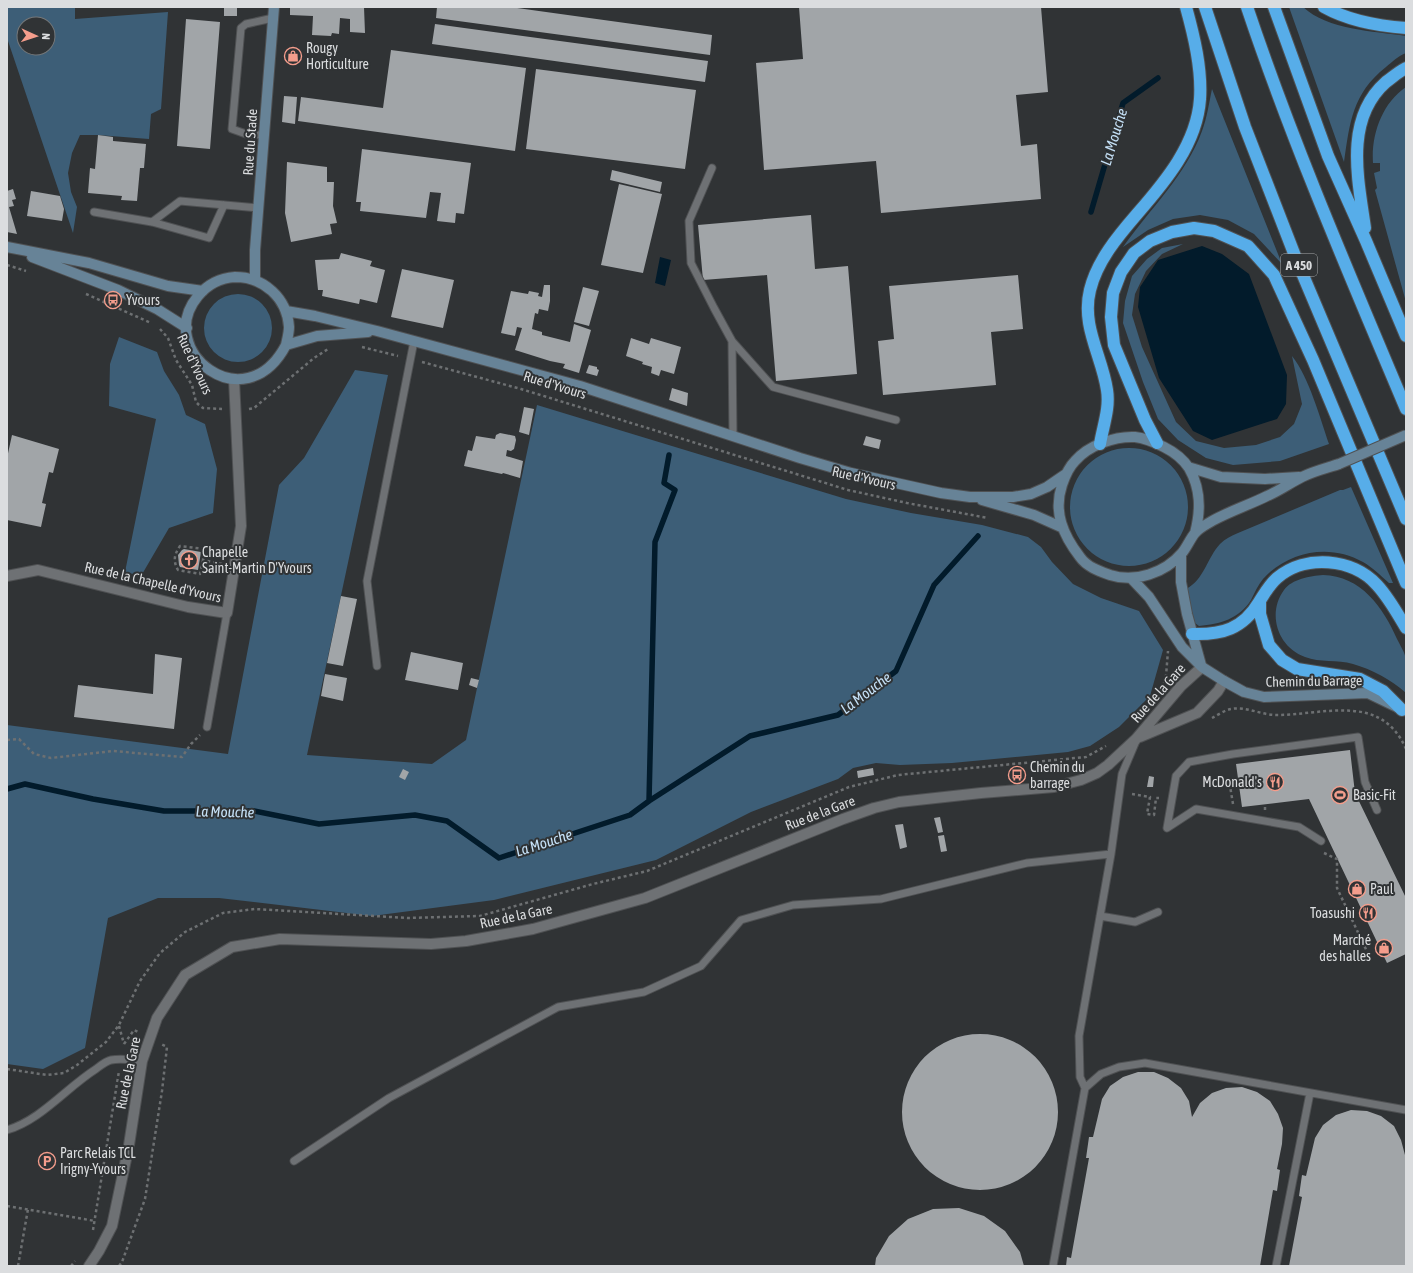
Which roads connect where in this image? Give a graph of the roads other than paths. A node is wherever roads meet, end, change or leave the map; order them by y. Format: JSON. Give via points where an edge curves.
{"nodes":[{"id":1,"x":274,"y":7,"type":"edge"},
{"id":2,"x":1186,"y":7,"type":"edge"},
{"id":3,"x":1205,"y":7,"type":"edge"},
{"id":4,"x":1248,"y":7,"type":"edge"},
{"id":5,"x":1274,"y":7,"type":"edge"},
{"id":6,"x":1324,"y":7,"type":"edge"},
{"id":7,"x":273,"y":18,"type":"junction"},
{"id":8,"x":1406,"y":28,"type":"edge"},
{"id":9,"x":1406,"y":68,"type":"edge"},
{"id":10,"x":264,"y":135,"type":"junction"},
{"id":11,"x":712,"y":168,"type":"dead end"},
{"id":12,"x":224,"y":205,"type":"junction"},
{"id":13,"x":259,"y":208,"type":"junction"},
{"id":14,"x":94,"y":212,"type":"dead end"},
{"id":15,"x":152,"y":222,"type":"junction"},
{"id":16,"x":1366,"y":241,"type":"junction"},
{"id":17,"x":7,"y":247,"type":"edge"},
{"id":18,"x":254,"y":280,"type":"junction"},
{"id":19,"x":203,"y":291,"type":"junction"},
{"id":20,"x":286,"y":311,"type":"junction"},
{"id":21,"x":187,"y":328,"type":"junction"},
{"id":22,"x":377,"y":332,"type":"junction"},
{"id":23,"x":1406,"y":336,"type":"edge"},
{"id":24,"x":414,"y":341,"type":"junction"},
{"id":25,"x":732,"y":341,"type":"junction"},
{"id":26,"x":286,"y":346,"type":"junction"},
{"id":27,"x":234,"y":379,"type":"junction"},
{"id":28,"x":1406,"y":409,"type":"edge"},
{"id":29,"x":896,"y":420,"type":"dead end"},
{"id":30,"x":1406,"y":435,"type":"edge"},
{"id":31,"x":733,"y":436,"type":"junction"},
{"id":32,"x":1157,"y":443,"type":"junction"},
{"id":33,"x":1100,"y":444,"type":"junction"},
{"id":34,"x":1188,"y":468,"type":"junction"},
{"id":35,"x":1066,"y":474,"type":"junction"},
{"id":36,"x":1304,"y":476,"type":"junction"},
{"id":37,"x":970,"y":497,"type":"junction"},
{"id":38,"x":1406,"y":519,"type":"edge"},
{"id":39,"x":1062,"y":527,"type":"junction"},
{"id":40,"x":1195,"y":532,"type":"junction"},
{"id":41,"x":1181,"y":554,"type":"junction"},
{"id":42,"x":7,"y":576,"type":"edge"},
{"id":43,"x":1131,"y":578,"type":"junction"},
{"id":44,"x":1406,"y":583,"type":"edge"},
{"id":45,"x":1260,"y":602,"type":"junction"},
{"id":46,"x":227,"y":613,"type":"junction"},
{"id":47,"x":1170,"y":627,"type":"junction"},
{"id":48,"x":1406,"y":628,"type":"edge"},
{"id":49,"x":1192,"y":634,"type":"junction"},
{"id":50,"x":377,"y":666,"type":"dead end"},
{"id":51,"x":1202,"y":667,"type":"junction"},
{"id":52,"x":1224,"y":681,"type":"junction"},
{"id":53,"x":1404,"y":712,"type":"edge"},
{"id":54,"x":207,"y":727,"type":"road end"},
{"id":55,"x":1136,"y":739,"type":"junction"},
{"id":56,"x":1377,"y":810,"type":"dead end"},
{"id":57,"x":1321,"y":841,"type":"dead end"},
{"id":58,"x":1111,"y":854,"type":"junction"},
{"id":59,"x":1158,"y":912,"type":"dead end"},
{"id":60,"x":1100,"y":916,"type":"junction"},
{"id":61,"x":142,"y":1061,"type":"junction"},
{"id":62,"x":1085,"y":1088,"type":"junction"},
{"id":63,"x":1310,"y":1093,"type":"junction"},
{"id":64,"x":1406,"y":1110,"type":"edge"},
{"id":65,"x":7,"y":1130,"type":"edge"},
{"id":66,"x":294,"y":1162,"type":"dead end"},
{"id":67,"x":89,"y":1266,"type":"edge"},
{"id":68,"x":1053,"y":1266,"type":"edge"},
{"id":69,"x":1276,"y":1266,"type":"edge"}],
"edges":[{"from":1,"to":7,"type":"main road","name":"Rue du Stade"},
{"from":2,"to":33,"type":"highway","via":[[1199,76],[1200,99],[1196,123],[1186,147],[1161,187],[1105,256],[1090,290],[1090,330],[1107,391],[1107,407]]},
{"from":3,"to":38,"type":"highway","number":"A 450","via":[[1245,127],[1294,254]]},
{"from":4,"to":28,"type":"highway","via":[[1267,68],[1331,232]]},
{"from":5,"to":16,"type":"highway","via":[[1328,156]]},
{"from":6,"to":8,"type":"highway","via":[[1360,21]]},
{"from":7,"to":10,"type":"main road","name":"Rue du Stade"},
{"from":7,"to":10,"type":"lane","via":[[246,24],[241,28],[232,129],[246,134]]},
{"from":9,"to":16,"type":"highway","via":[[1376,91],[1364,110],[1358,139],[1357,167]]},
{"from":10,"to":13,"type":"main road","name":"Rue du Stade"},
{"from":11,"to":25,"type":"lane","via":[[689,221],[691,263]]},
{"from":12,"to":13,"type":"lane"},
{"from":12,"to":15,"type":"lane","via":[[180,201]]},
{"from":12,"to":15,"type":"lane","via":[[209,238]]},
{"from":13,"to":18,"type":"main road","name":"Rue du Stade"},
{"from":14,"to":15,"type":"lane"},
{"from":16,"to":23,"type":"highway"},
{"from":17,"to":19,"type":"main road","via":[[89,263],[168,286]]},
{"from":17,"to":21,"type":"main road","via":[[118,290],[157,309]]},
{"from":18,"to":19,"type":"main road","via":[[233,277],[212,284]]},
{"from":18,"to":20,"type":"main road","via":[[274,292]]},
{"from":19,"to":21,"type":"main road","via":[[191,308]]},
{"from":20,"to":22,"type":"main road","name":"Rue d'Yvours"},
{"from":20,"to":26,"type":"main road","via":[[289,328]]},
{"from":21,"to":27,"type":"main road","via":[[188,341],[200,363],[210,371]]},
{"from":22,"to":24,"type":"main road","name":"Rue d'Yvours"},
{"from":22,"to":26,"type":"main road","via":[[317,336]]},
{"from":24,"to":31,"type":"main road","name":"Rue d'Yvours","via":[[580,386]]},
{"from":24,"to":50,"type":"lane","via":[[367,581]]},
{"from":25,"to":29,"type":"lane","via":[[773,387]]},
{"from":25,"to":31,"type":"lane"},
{"from":26,"to":27,"type":"main road","via":[[270,367],[259,374]]},
{"from":27,"to":46,"type":"street","name":"Rue de la Chapelle d'Yvours","via":[[241,526]]},
{"from":30,"to":36,"type":"main road","bridge":true},
{"from":31,"to":37,"type":"main road","name":"Rue d'Yvours","via":[[850,473]]},
{"from":32,"to":33,"type":"main road","via":[[1136,437],[1120,438]]},
{"from":32,"to":34,"type":"main road","via":[[1175,453]]},
{"from":32,"to":44,"type":"highway","via":[[1114,345],[1111,317],[1113,293],[1121,272],[1134,254],[1150,241],[1172,232],[1194,228],[1214,231],[1248,246],[1274,276]]},
{"from":33,"to":35,"type":"main road","via":[[1075,460]]},
{"from":34,"to":36,"type":"main road","via":[[1221,477],[1265,479]]},
{"from":34,"to":40,"type":"main road","via":[[1199,499],[1199,517]]},
{"from":35,"to":37,"type":"main road","via":[[1031,494],[1013,497]]},
{"from":35,"to":39,"type":"main road","via":[[1058,510]]},
{"from":36,"to":40,"type":"main road"},
{"from":37,"to":39,"type":"main road","via":[[1034,515]]},
{"from":39,"to":43,"type":"main road","via":[[1083,562],[1097,571]]},
{"from":40,"to":41,"type":"main road"},
{"from":41,"to":43,"type":"main road","via":[[1162,569]]},
{"from":41,"to":49,"type":"main road","via":[[1181,582]]},
{"from":42,"to":46,"type":"street","name":"Rue de la Chapelle d'Yvours","via":[[38,570],[188,607]]},
{"from":43,"to":47,"type":"main road","name":"Chemin du Barrage","via":[[1149,597]]},
{"from":45,"to":48,"type":"highway","via":[[1266,589],[1278,577],[1293,569],[1309,563],[1327,562],[1344,565],[1360,572],[1376,584],[1389,599]]},
{"from":45,"to":49,"type":"highway","via":[[1240,624],[1224,632],[1209,635]]},
{"from":45,"to":53,"type":"highway","via":[[1260,614],[1269,645],[1282,660],[1297,669],[1360,679],[1383,691]]},
{"from":46,"to":54,"type":"lane"},
{"from":47,"to":49,"type":"main road"},
{"from":47,"to":51,"type":"main road","name":"Chemin du Barrage","via":[[1182,647]]},
{"from":49,"to":51,"type":"main road"},
{"from":51,"to":52,"type":"main road","name":"Chemin du Barrage"},
{"from":51,"to":55,"type":"street","name":"Rue de la Gare","via":[[1180,686]]},
{"from":52,"to":53,"type":"main road","name":"Chemin du Barrage","via":[[1244,692],[1264,697],[1368,693]]},
{"from":52,"to":55,"type":"street","name":"Rue de la Gare","via":[[1197,713]]},
{"from":55,"to":58,"type":"lane","via":[[1122,774]]},
{"from":55,"to":61,"type":"street","name":"Rue de la Gare","via":[[1108,765],[1081,780],[1054,787],[899,802],[874,808],[645,898],[532,929],[466,941],[431,944],[280,939],[232,947],[185,975],[157,1018]]},
{"from":56,"to":57,"type":"lane","via":[[1365,782],[1358,736],[1189,762],[1176,776],[1167,828],[1196,809],[1299,827]]},
{"from":58,"to":60,"type":"lane"},
{"from":58,"to":66,"type":"lane","via":[[1027,863],[881,899],[793,905],[741,920],[702,966],[644,992],[558,1007],[389,1098]]},
{"from":59,"to":60,"type":"lane","via":[[1135,922]]},
{"from":60,"to":62,"type":"lane","via":[[1079,1036],[1080,1077]]},
{"from":61,"to":65,"type":"lane","via":[[110,1060],[29,1120]]},
{"from":61,"to":67,"type":"street","name":"Rue de la Gare","via":[[112,1226]]},
{"from":62,"to":63,"type":"lane","via":[[1101,1074],[1119,1067],[1145,1063]]},
{"from":62,"to":68,"type":"lane"},
{"from":63,"to":64,"type":"lane"},
{"from":63,"to":69,"type":"lane"}]}
